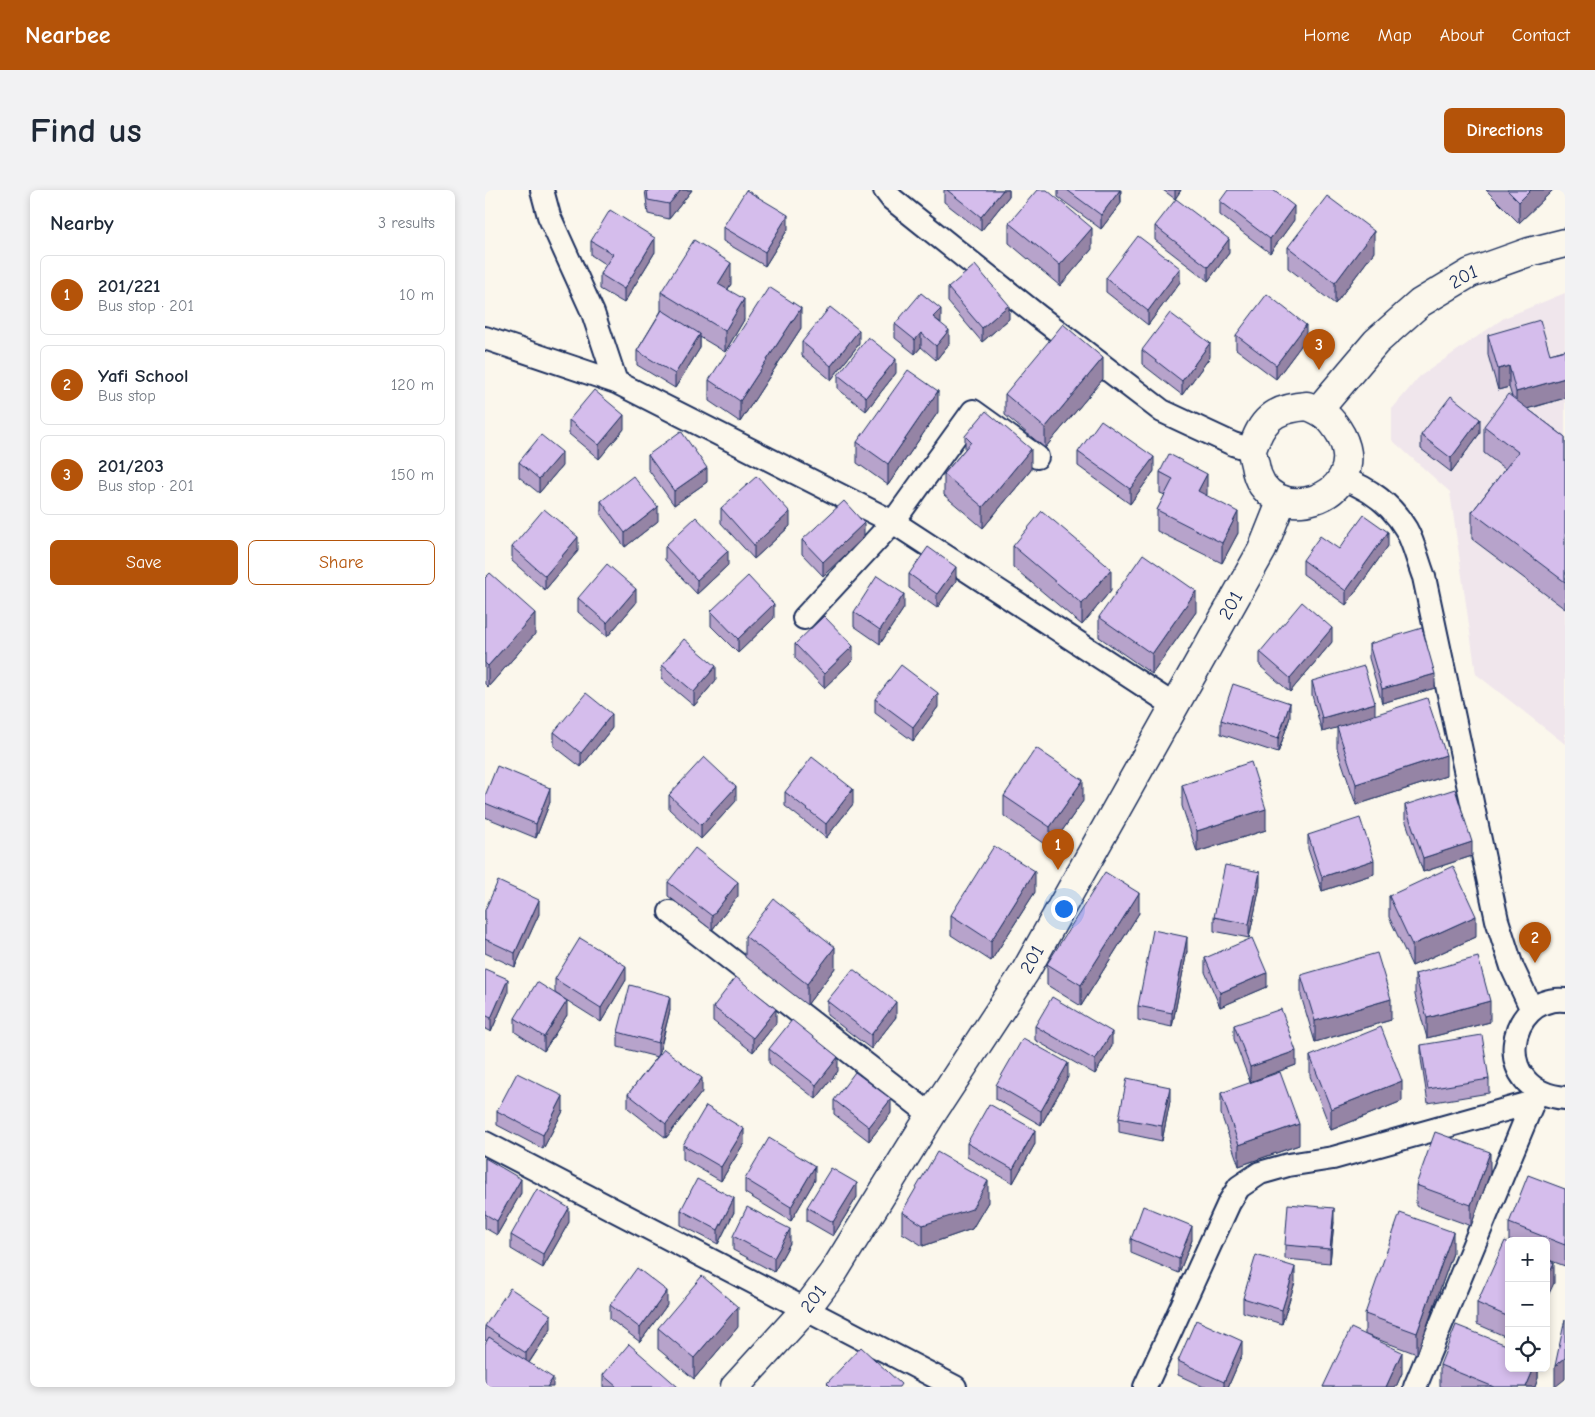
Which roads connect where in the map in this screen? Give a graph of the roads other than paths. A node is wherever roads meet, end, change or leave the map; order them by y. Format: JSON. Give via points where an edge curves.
{"nodes":[{"id":1,"x":542,"y":190,"type":"edge"},
{"id":2,"x":885,"y":190,"type":"edge"},
{"id":3,"x":1565,"y":243,"type":"edge"},
{"id":4,"x":485,"y":338,"type":"edge"},
{"id":5,"x":616,"y":382,"type":"junction"},
{"id":6,"x":1321,"y":411,"type":"junction"},
{"id":7,"x":1252,"y":450,"type":"junction"},
{"id":8,"x":1037,"y":457,"type":"dead end"},
{"id":9,"x":1343,"y":479,"type":"junction"},
{"id":10,"x":1282,"y":500,"type":"junction"},
{"id":11,"x":893,"y":522,"type":"junction"},
{"id":12,"x":803,"y":618,"type":"dead end"},
{"id":13,"x":1175,"y":706,"type":"junction"},
{"id":14,"x":670,"y":912,"type":"dead end"},
{"id":15,"x":1565,"y":1000,"type":"edge"},
{"id":16,"x":1532,"y":1010,"type":"junction"},
{"id":17,"x":1536,"y":1097,"type":"junction"},
{"id":18,"x":1565,"y":1098,"type":"edge"},
{"id":19,"x":931,"y":1116,"type":"junction"},
{"id":20,"x":485,"y":1143,"type":"edge"},
{"id":21,"x":806,"y":1309,"type":"junction"},
{"id":22,"x":735,"y":1387,"type":"edge"},
{"id":23,"x":955,"y":1387,"type":"edge"},
{"id":24,"x":1145,"y":1387,"type":"edge"},
{"id":25,"x":1415,"y":1387,"type":"edge"}],
"edges":[{"from":1,"to":5,"type":"street","via":[[549,216],[593,313]]},
{"from":2,"to":7,"type":"street","via":[[1030,310],[1163,412]]},
{"from":3,"to":6,"type":"street","name":"201","via":[[1470,273],[1420,303],[1376,342]]},
{"from":4,"to":5,"type":"street"},
{"from":5,"to":11,"type":"street"},
{"from":6,"to":7,"type":"street","via":[[1307,406],[1275,413],[1260,428]]},
{"from":6,"to":9,"type":"street","via":[[1345,442]]},
{"from":7,"to":10,"type":"street","via":[[1256,474],[1267,491]]},
{"from":8,"to":11,"type":"street","via":[[973,411]]},
{"from":9,"to":10,"type":"street","via":[[1333,490],[1316,500],[1299,503]]},
{"from":9,"to":16,"type":"street","via":[[1360,485],[1389,506],[1406,530],[1424,577],[1497,920],[1512,967]]},
{"from":10,"to":13,"type":"street","name":"201","via":[[1262,550]]},
{"from":11,"to":12,"type":"street"},
{"from":11,"to":13,"type":"street"},
{"from":13,"to":19,"type":"street","name":"201","via":[[1025,972]]},
{"from":14,"to":19,"type":"street"},
{"from":15,"to":16,"type":"street","via":[[1545,1002]]},
{"from":16,"to":17,"type":"street","via":[[1521,1022],[1515,1036],[1514,1052],[1517,1068]]},
{"from":17,"to":18,"type":"street"},
{"from":17,"to":24,"type":"street","via":[[1333,1158],[1260,1173],[1239,1187]]},
{"from":17,"to":25,"type":"street"},
{"from":19,"to":21,"type":"street","name":"201","via":[[833,1274]]},
{"from":20,"to":21,"type":"street"},
{"from":21,"to":22,"type":"street","name":"201"},
{"from":21,"to":23,"type":"street"}]}
